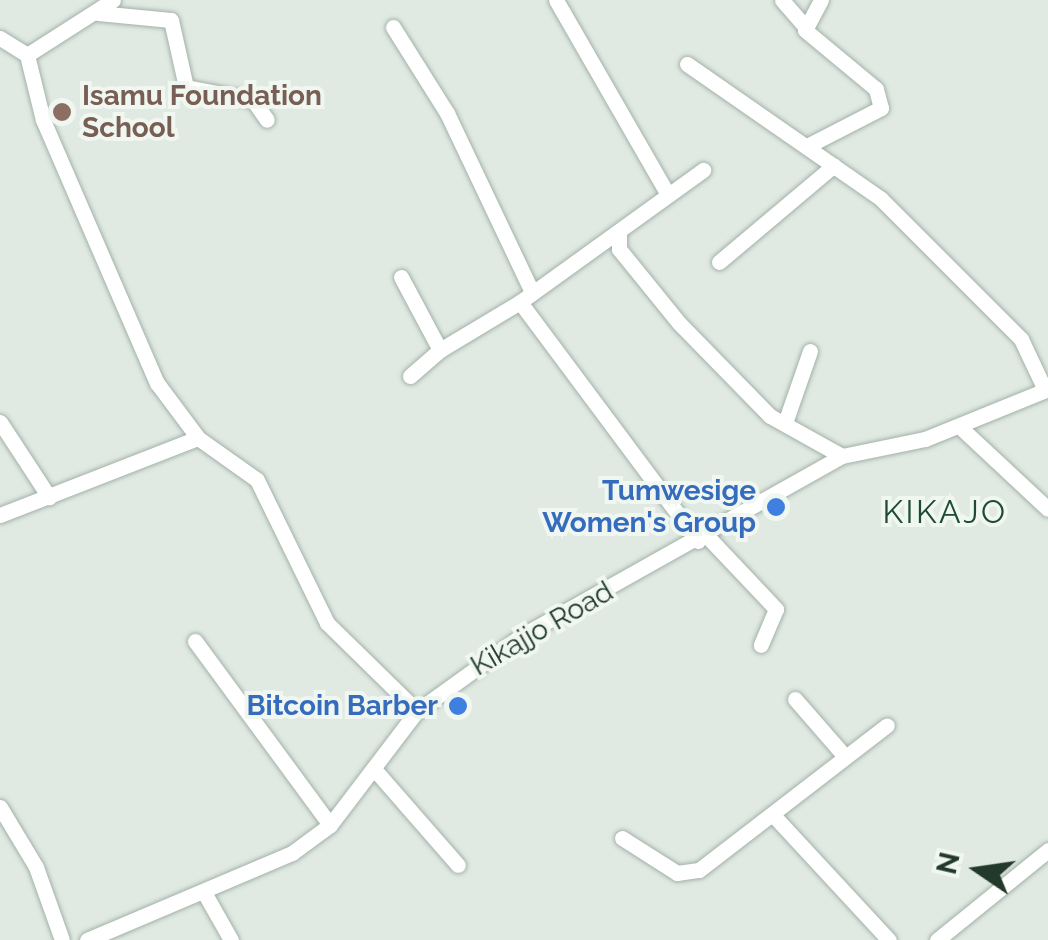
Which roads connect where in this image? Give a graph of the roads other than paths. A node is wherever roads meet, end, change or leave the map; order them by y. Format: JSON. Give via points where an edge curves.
{"nodes":[{"id":1,"x":113,"y":0,"type":"edge"},
{"id":2,"x":556,"y":0,"type":"edge"},
{"id":3,"x":782,"y":0,"type":"edge"},
{"id":4,"x":820,"y":0,"type":"edge"},
{"id":5,"x":98,"y":13,"type":"junction"},
{"id":6,"x":804,"y":25,"type":"junction"},
{"id":7,"x":394,"y":27,"type":"dead end"},
{"id":8,"x":0,"y":38,"type":"edge"},
{"id":9,"x":27,"y":55,"type":"junction"},
{"id":10,"x":687,"y":64,"type":"dead end"},
{"id":11,"x":268,"y":120,"type":"dead end"},
{"id":12,"x":809,"y":145,"type":"junction"},
{"id":13,"x":834,"y":165,"type":"junction"},
{"id":14,"x":702,"y":170,"type":"dead end"},
{"id":15,"x":667,"y":193,"type":"junction"},
{"id":16,"x":619,"y":236,"type":"junction"},
{"id":17,"x":720,"y":262,"type":"dead end"},
{"id":18,"x":402,"y":277,"type":"dead end"},
{"id":19,"x":530,"y":288,"type":"junction"},
{"id":20,"x":520,"y":302,"type":"junction"},
{"id":21,"x":440,"y":350,"type":"junction"},
{"id":22,"x":810,"y":351,"type":"dead end"},
{"id":23,"x":410,"y":376,"type":"dead end"},
{"id":24,"x":1046,"y":390,"type":"edge"},
{"id":25,"x":786,"y":420,"type":"junction"},
{"id":26,"x":0,"y":422,"type":"edge"},
{"id":27,"x":960,"y":427,"type":"junction"},
{"id":28,"x":198,"y":438,"type":"junction"},
{"id":29,"x":842,"y":456,"type":"junction"},
{"id":30,"x":49,"y":497,"type":"junction"},
{"id":31,"x":1048,"y":509,"type":"edge"},
{"id":32,"x":0,"y":515,"type":"edge"},
{"id":33,"x":702,"y":538,"type":"junction"},
{"id":34,"x":195,"y":641,"type":"dead end"},
{"id":35,"x":761,"y":646,"type":"dead end"},
{"id":36,"x":795,"y":699,"type":"dead end"},
{"id":37,"x":417,"y":711,"type":"junction"},
{"id":38,"x":888,"y":724,"type":"dead end"},
{"id":39,"x":841,"y":752,"type":"junction"},
{"id":40,"x":375,"y":770,"type":"junction"},
{"id":41,"x":0,"y":807,"type":"edge"},
{"id":42,"x":774,"y":816,"type":"junction"},
{"id":43,"x":330,"y":825,"type":"junction"},
{"id":44,"x":622,"y":838,"type":"dead end"},
{"id":45,"x":1045,"y":859,"type":"edge"},
{"id":46,"x":458,"y":865,"type":"dead end"},
{"id":47,"x":205,"y":894,"type":"junction"},
{"id":48,"x":62,"y":940,"type":"edge"},
{"id":49,"x":87,"y":940,"type":"edge"},
{"id":50,"x":231,"y":940,"type":"edge"},
{"id":51,"x":889,"y":940,"type":"edge"},
{"id":52,"x":937,"y":940,"type":"edge"}],
"edges":[{"from":1,"to":5,"type":"street"},
{"from":2,"to":15,"type":"street"},
{"from":3,"to":6,"type":"street"},
{"from":4,"to":6,"type":"street"},
{"from":5,"to":9,"type":"street"},
{"from":5,"to":11,"type":"street","via":[[170,20],[186,87],[253,100]]},
{"from":6,"to":12,"type":"street","via":[[882,97],[874,120]]},
{"from":7,"to":19,"type":"street","via":[[447,114]]},
{"from":8,"to":9,"type":"street"},
{"from":9,"to":28,"type":"street","via":[[43,120],[138,345]]},
{"from":10,"to":12,"type":"street"},
{"from":12,"to":13,"type":"street"},
{"from":13,"to":17,"type":"street"},
{"from":13,"to":24,"type":"street","via":[[1021,338]]},
{"from":14,"to":15,"type":"street"},
{"from":15,"to":16,"type":"street"},
{"from":16,"to":19,"type":"street"},
{"from":16,"to":25,"type":"street","via":[[619,249],[679,323],[770,416]]},
{"from":18,"to":21,"type":"street"},
{"from":19,"to":20,"type":"street"},
{"from":20,"to":21,"type":"street"},
{"from":20,"to":33,"type":"street"},
{"from":21,"to":23,"type":"street"},
{"from":22,"to":25,"type":"street"},
{"from":24,"to":27,"type":"street","name":"Kikajjo Road"},
{"from":25,"to":29,"type":"street"},
{"from":26,"to":30,"type":"street"},
{"from":27,"to":29,"type":"street","name":"Kikajjo Road"},
{"from":27,"to":31,"type":"street"},
{"from":28,"to":30,"type":"street"},
{"from":28,"to":37,"type":"street","via":[[257,480],[327,623]]},
{"from":29,"to":33,"type":"street","name":"Kikajjo Road"},
{"from":30,"to":32,"type":"street"},
{"from":33,"to":35,"type":"street","via":[[776,609]]},
{"from":33,"to":37,"type":"street","name":"Kikajjo Road","via":[[521,636]]},
{"from":34,"to":43,"type":"street"},
{"from":36,"to":39,"type":"street"},
{"from":37,"to":40,"type":"street","name":"Kikajjo Road"},
{"from":38,"to":39,"type":"street"},
{"from":39,"to":42,"type":"street"},
{"from":40,"to":43,"type":"street","name":"Kikajjo Road"},
{"from":40,"to":46,"type":"street"},
{"from":41,"to":48,"type":"street","via":[[36,867]]},
{"from":42,"to":44,"type":"street","via":[[688,874]]},
{"from":42,"to":51,"type":"street"},
{"from":43,"to":47,"type":"street","name":"Kikajjo Road"},
{"from":45,"to":52,"type":"street"},
{"from":47,"to":49,"type":"street","name":"Kikajjo Road"},
{"from":47,"to":50,"type":"street"}]}
